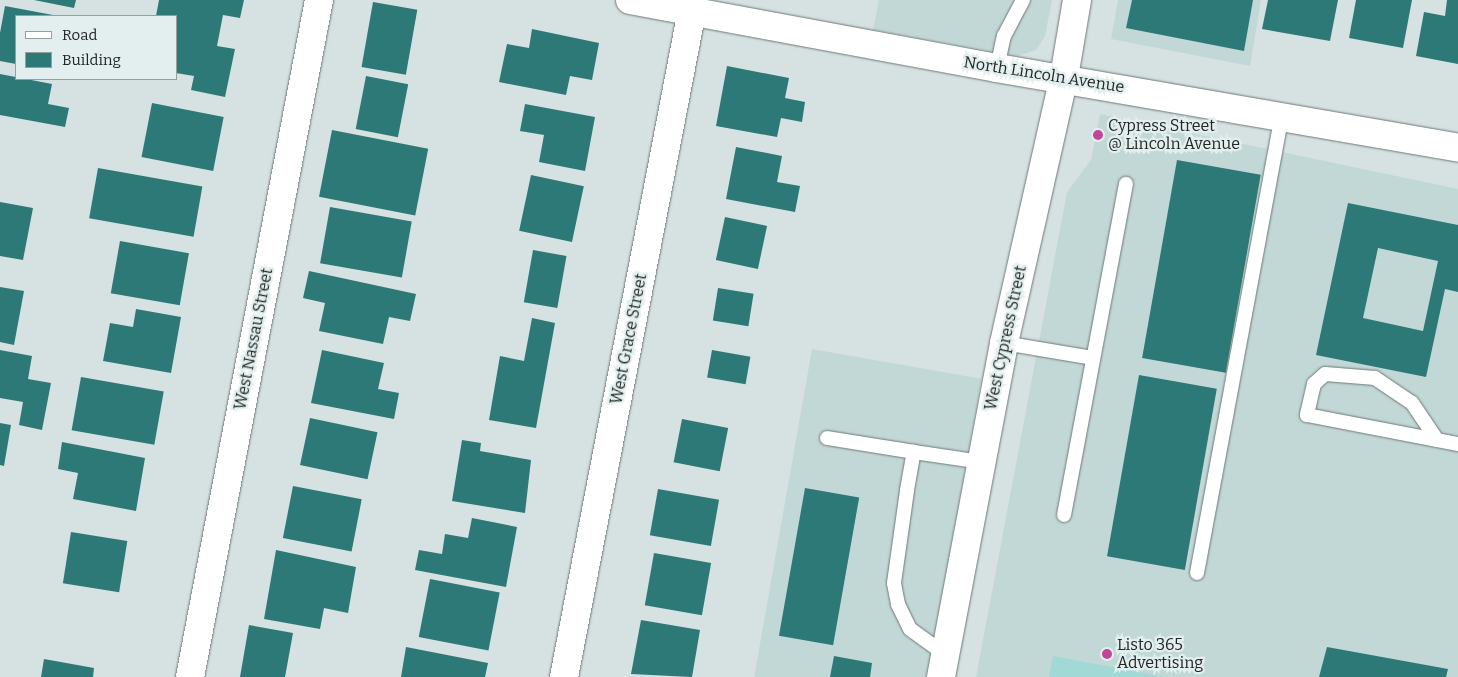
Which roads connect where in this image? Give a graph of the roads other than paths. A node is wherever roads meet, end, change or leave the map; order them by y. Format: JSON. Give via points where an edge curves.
{"nodes":[{"id":1,"x":319,"y":0,"type":"edge"},
{"id":2,"x":630,"y":0,"type":"edge"},
{"id":3,"x":1023,"y":0,"type":"edge"},
{"id":4,"x":1077,"y":0,"type":"edge"},
{"id":5,"x":693,"y":6,"type":"edge"},
{"id":6,"x":997,"y":68,"type":"junction"},
{"id":7,"x":1064,"y":77,"type":"junction"},
{"id":8,"x":1282,"y":116,"type":"junction"},
{"id":9,"x":1458,"y":148,"type":"edge"},
{"id":10,"x":1126,"y":184,"type":"dead end"},
{"id":11,"x":1004,"y":343,"type":"junction"},
{"id":12,"x":1093,"y":358,"type":"junction"},
{"id":13,"x":828,"y":438,"type":"dead end"},
{"id":14,"x":1437,"y":440,"type":"junction"},
{"id":15,"x":1458,"y":444,"type":"edge"},
{"id":16,"x":914,"y":452,"type":"junction"},
{"id":17,"x":982,"y":462,"type":"junction"},
{"id":18,"x":1064,"y":515,"type":"dead end"},
{"id":19,"x":1197,"y":573,"type":"dead end"},
{"id":20,"x":944,"y":666,"type":"edge"},
{"id":21,"x":190,"y":677,"type":"edge"},
{"id":22,"x":564,"y":677,"type":"edge"}],
"edges":[{"from":1,"to":21,"type":"street","name":"West Nassau Street"},
{"from":2,"to":5,"type":"street","name":"North Lincoln Avenue"},
{"from":3,"to":6,"type":"lane","via":[[1004,36]]},
{"from":4,"to":7,"type":"street","name":"West Cypress Street"},
{"from":5,"to":6,"type":"street","name":"North Lincoln Avenue"},
{"from":5,"to":22,"type":"street","name":"West Grace Street"},
{"from":6,"to":7,"type":"street","name":"North Lincoln Avenue"},
{"from":7,"to":8,"type":"street","name":"North Lincoln Avenue"},
{"from":7,"to":11,"type":"street","name":"West Cypress Street"},
{"from":8,"to":9,"type":"street","name":"North Lincoln Avenue"},
{"from":8,"to":19,"type":"lane"},
{"from":10,"to":12,"type":"lane"},
{"from":11,"to":12,"type":"lane"},
{"from":11,"to":17,"type":"street","name":"West Cypress Street"},
{"from":12,"to":18,"type":"lane"},
{"from":13,"to":16,"type":"lane"},
{"from":14,"to":14,"type":"lane","via":[[1307,415],[1314,384],[1325,374],[1374,378],[1412,403]]},
{"from":14,"to":15,"type":"lane"},
{"from":16,"to":17,"type":"lane"},
{"from":16,"to":20,"type":"lane","via":[[894,583],[898,604],[910,628]]},
{"from":17,"to":20,"type":"street","name":"West Cypress Street"}]}
